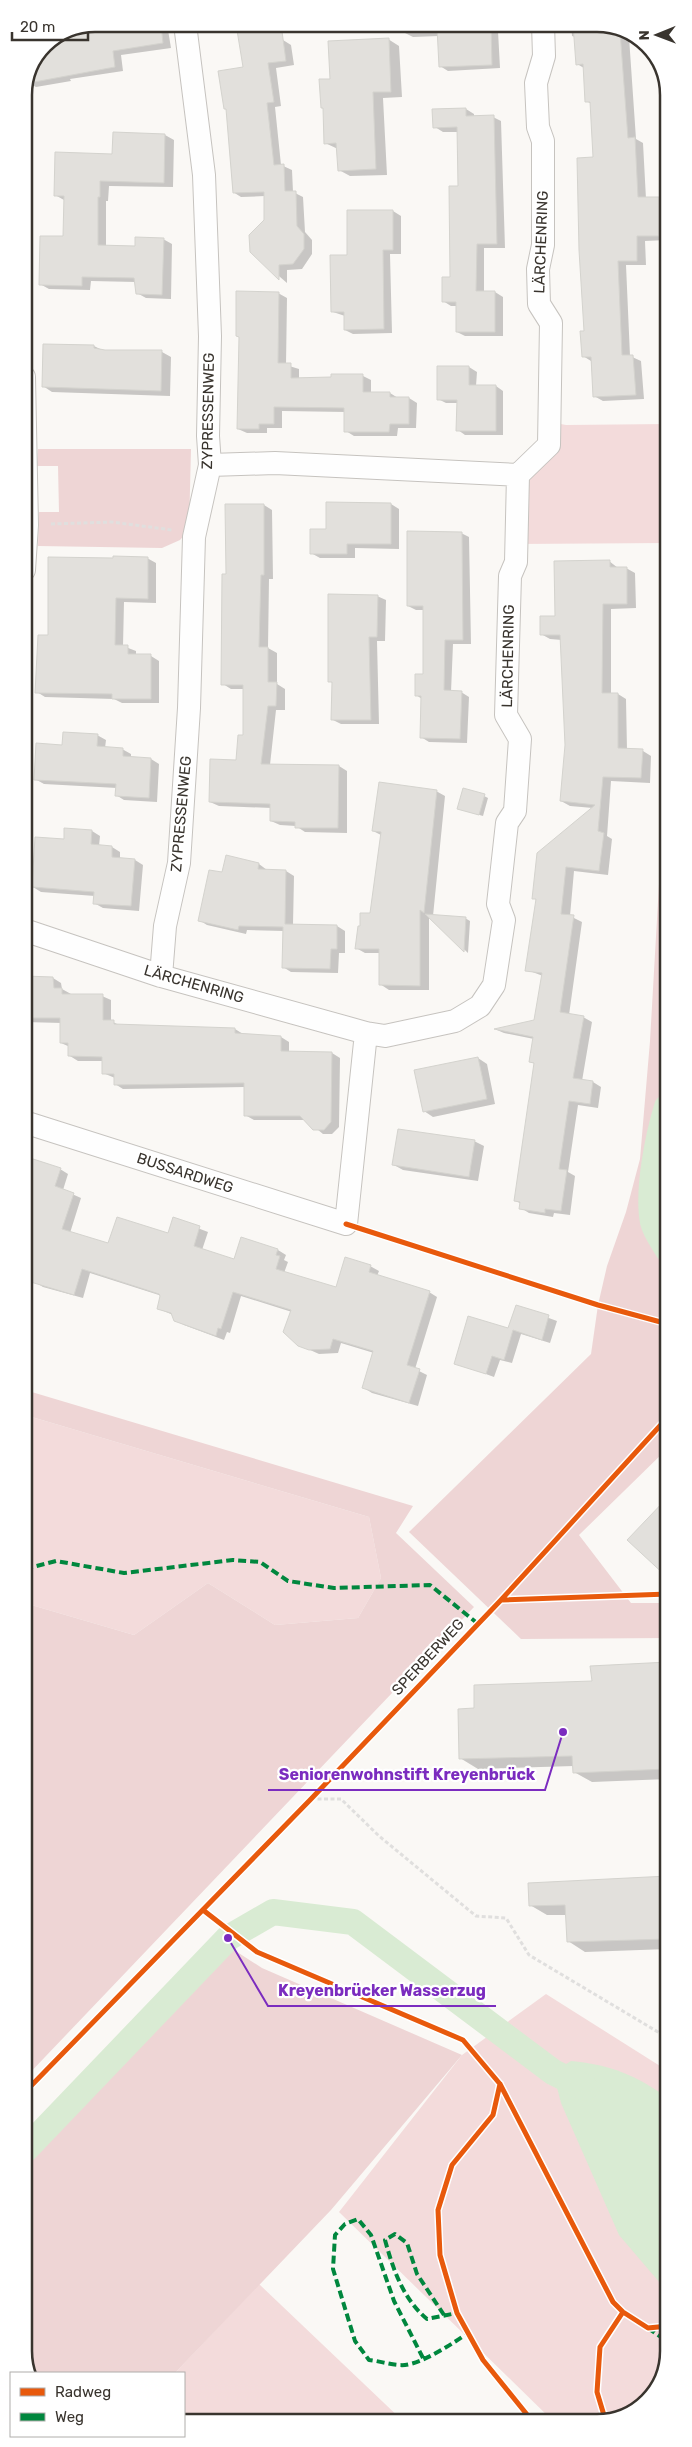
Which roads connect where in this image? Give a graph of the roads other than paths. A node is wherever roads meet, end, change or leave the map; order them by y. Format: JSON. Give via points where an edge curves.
{"nodes":[{"id":1,"x":187,"y":32,"type":"edge"},
{"id":2,"x":543,"y":33,"type":"edge"},
{"id":3,"x":210,"y":465,"type":"junction"},
{"id":4,"x":518,"y":475,"type":"junction"},
{"id":5,"x":32,"y":933,"type":"edge"},
{"id":6,"x":161,"y":976,"type":"junction"},
{"id":7,"x":366,"y":1033,"type":"junction"},
{"id":8,"x":32,"y":1125,"type":"edge"}],
"edges":[{"from":1,"to":3,"type":"street","name":"ZYPRESSENWEG","via":[[204,175],[210,336]]},
{"from":2,"to":4,"type":"street","name":"LÄRCHENRING","via":[[544,56],[536,83],[538,127],[543,142],[544,245],[538,269],[539,304],[551,323],[550,445]]},
{"from":3,"to":4,"type":"street","via":[[275,464]]},
{"from":3,"to":6,"type":"street","name":"ZYPRESSENWEG","via":[[194,537],[189,708],[178,864],[165,926]]},
{"from":4,"to":7,"type":"street","name":"LÄRCHENRING","via":[[516,562],[510,576],[506,715],[520,739],[515,811],[507,823],[498,904],[504,920],[494,985],[480,1006],[455,1021],[385,1036]]},
{"from":5,"to":6,"type":"street","name":"LÄRCHENRING"},
{"from":6,"to":7,"type":"street","name":"LÄRCHENRING"},
{"from":7,"to":8,"type":"street","name":"BUSSARDWEG","via":[[346,1224]]}]}
